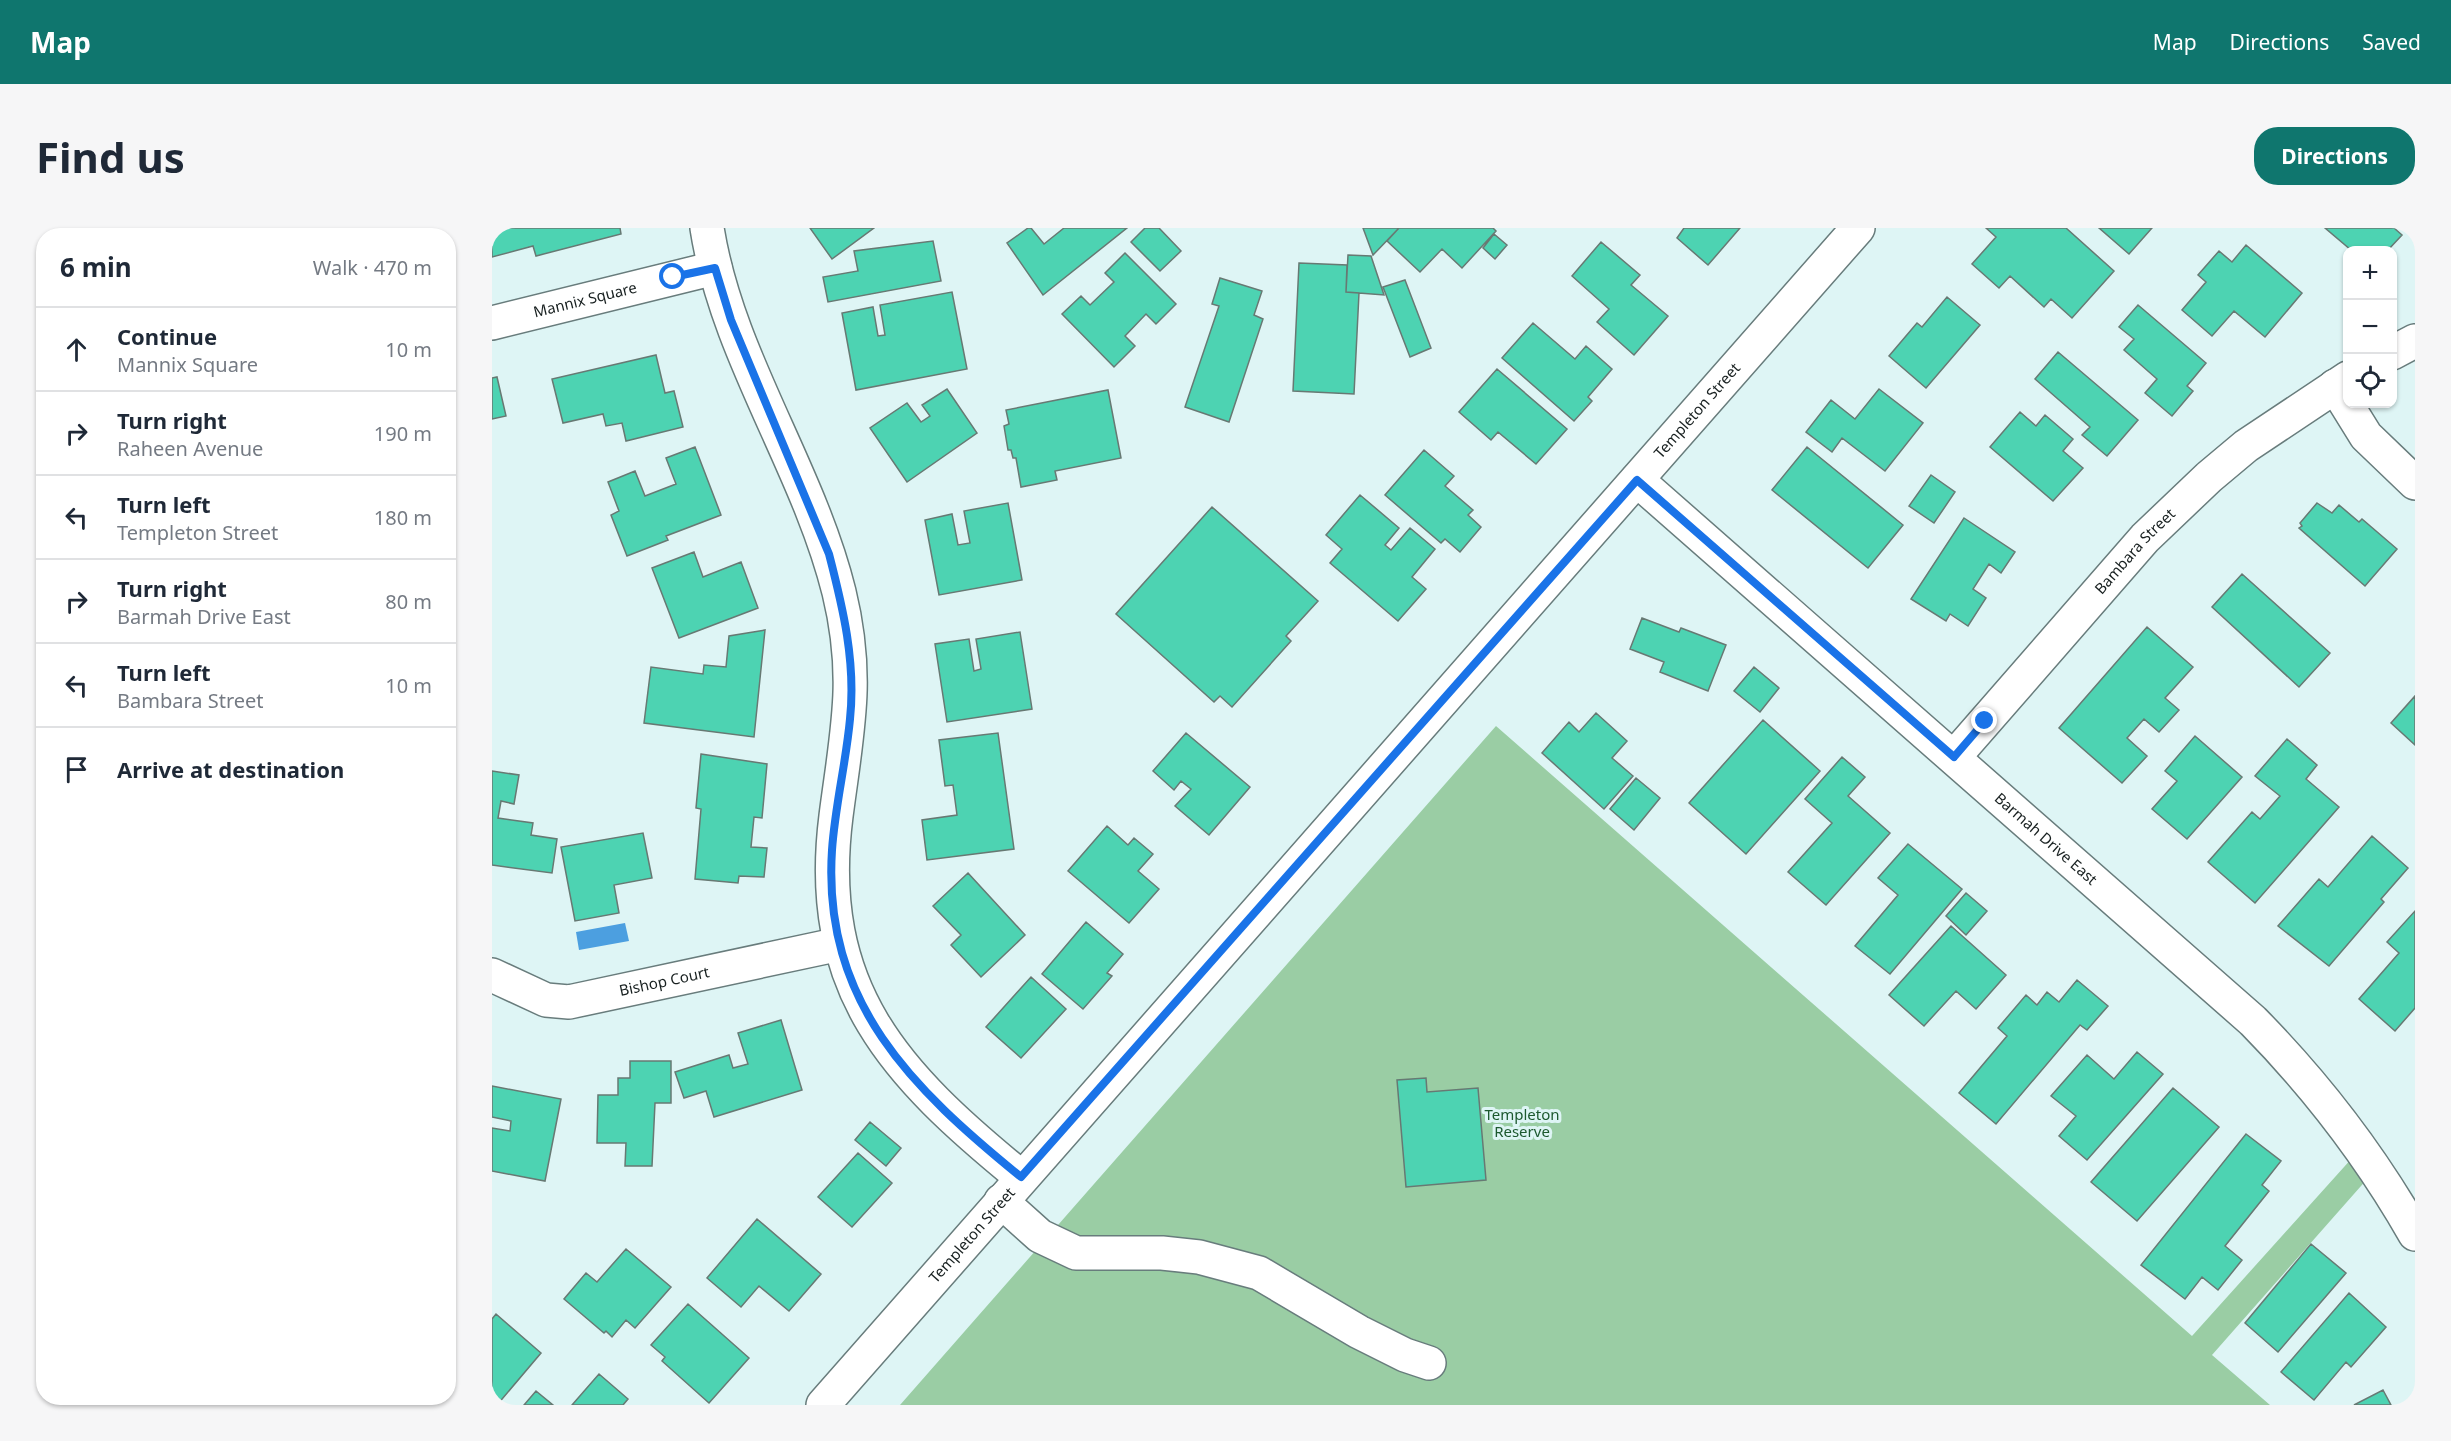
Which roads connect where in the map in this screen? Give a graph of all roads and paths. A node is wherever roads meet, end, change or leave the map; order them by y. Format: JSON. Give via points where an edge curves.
{"nodes":[{"id":1,"x":707,"y":228,"type":"edge"},
{"id":2,"x":1858,"y":228,"type":"edge"},
{"id":3,"x":715,"y":268,"type":"junction"},
{"id":4,"x":492,"y":322,"type":"edge"},
{"id":5,"x":2415,"y":341,"type":"edge"},
{"id":6,"x":2397,"y":350,"type":"edge"},
{"id":7,"x":2341,"y":382,"type":"edge"},
{"id":8,"x":1637,"y":480,"type":"junction"},
{"id":9,"x":2415,"y":483,"type":"edge"},
{"id":10,"x":1954,"y":757,"type":"junction"},
{"id":11,"x":840,"y":944,"type":"junction"},
{"id":12,"x":492,"y":975,"type":"edge"},
{"id":13,"x":1011,"y":1189,"type":"junction"},
{"id":14,"x":2415,"y":1234,"type":"edge"},
{"id":15,"x":1429,"y":1363,"type":"dead end"},
{"id":16,"x":823,"y":1405,"type":"edge"}],
"edges":[{"from":1,"to":3,"type":"street"},
{"from":2,"to":8,"type":"street","name":"Templeton Street"},
{"from":3,"to":4,"type":"street","name":"Mannix Square"},
{"from":3,"to":11,"type":"street","via":[[731,320],[829,554],[847,627],[852,678],[850,720],[832,851]]},
{"from":5,"to":6,"type":"street"},
{"from":7,"to":9,"type":"street","via":[[2366,436]]},
{"from":7,"to":10,"type":"street","name":"Bambara Street","via":[[2282,419],[2178,505]]},
{"from":8,"to":10,"type":"street","name":"Barmah Drive East"},
{"from":8,"to":13,"type":"street","name":"Templeton Street"},
{"from":10,"to":14,"type":"street","name":"Barmah Drive East","via":[[2220,991],[2284,1053],[2353,1134]]},
{"from":11,"to":12,"type":"street","name":"Bishop Court","via":[[569,1002],[546,1000]]},
{"from":11,"to":13,"type":"street","via":[[856,991],[906,1072],[956,1122]]},
{"from":13,"to":15,"type":"street","via":[[1040,1236],[1076,1252],[1162,1253],[1234,1264],[1259,1273],[1359,1332]]},
{"from":13,"to":16,"type":"street","name":"Templeton Street"}]}
